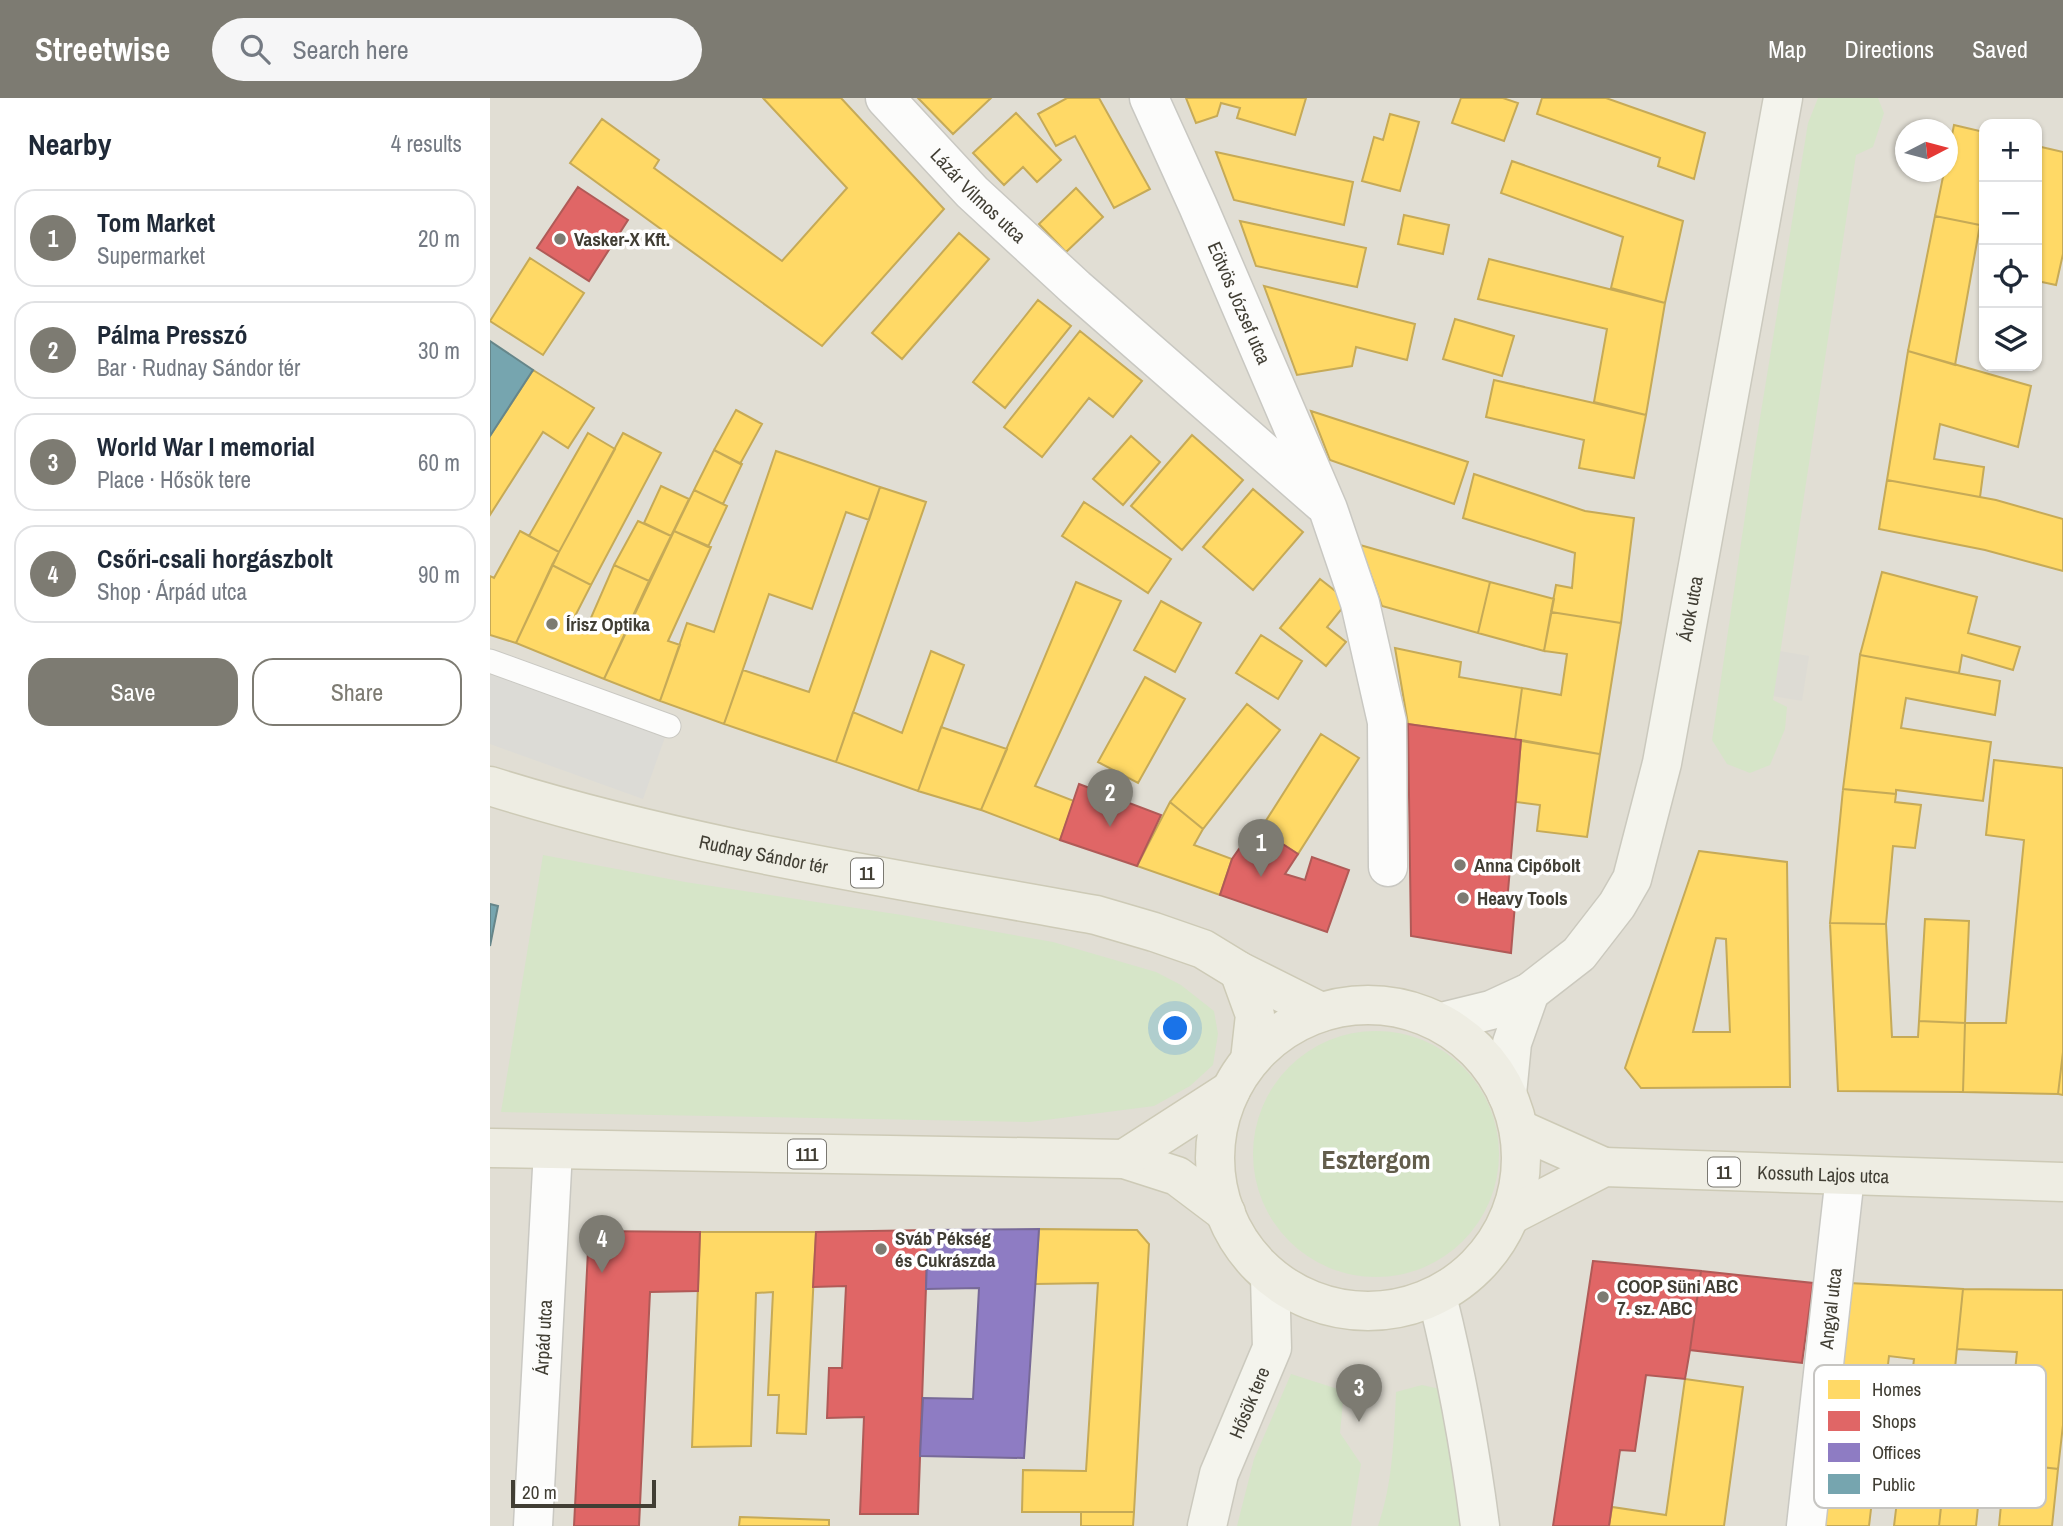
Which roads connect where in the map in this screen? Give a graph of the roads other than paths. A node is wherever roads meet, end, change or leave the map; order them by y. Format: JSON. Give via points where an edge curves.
{"nodes":[{"id":1,"x":885,"y":98,"type":"edge"},
{"id":2,"x":1149,"y":98,"type":"edge"},
{"id":3,"x":1783,"y":98,"type":"edge"},
{"id":4,"x":1076,"y":288,"type":"joint"},
{"id":5,"x":1328,"y":509,"type":"junction"},
{"id":6,"x":490,"y":661,"type":"edge"},
{"id":7,"x":669,"y":726,"type":"dead end"},
{"id":8,"x":490,"y":786,"type":"edge"},
{"id":9,"x":1388,"y":867,"type":"dead end"},
{"id":10,"x":1239,"y":971,"type":"junction"},
{"id":11,"x":1530,"y":992,"type":"junction"},
{"id":12,"x":1321,"y":1012,"type":"junction"},
{"id":13,"x":1446,"y":1021,"type":"junction"},
{"id":14,"x":1241,"y":1075,"type":"junction"},
{"id":15,"x":1507,"y":1094,"type":"junction"},
{"id":16,"x":1519,"y":1129,"type":"junction"},
{"id":17,"x":490,"y":1148,"type":"edge"},
{"id":18,"x":553,"y":1150,"type":"junction"},
{"id":19,"x":1124,"y":1159,"type":"junction"},
{"id":20,"x":1604,"y":1167,"type":"junction"},
{"id":21,"x":1845,"y":1176,"type":"junction"},
{"id":22,"x":2063,"y":1182,"type":"edge"},
{"id":23,"x":1226,"y":1213,"type":"junction"},
{"id":24,"x":1511,"y":1215,"type":"junction"},
{"id":25,"x":1270,"y":1277,"type":"junction"},
{"id":26,"x":1437,"y":1296,"type":"junction"},
{"id":27,"x":1824,"y":1365,"type":"edge"},
{"id":28,"x":1814,"y":1454,"type":"edge"},
{"id":29,"x":533,"y":1526,"type":"edge"},
{"id":30,"x":1207,"y":1526,"type":"edge"},
{"id":31,"x":1480,"y":1526,"type":"edge"},
{"id":32,"x":1806,"y":1526,"type":"edge"}],
"edges":[{"from":1,"to":4,"type":"street","name":"Lázár Vilmos utca","via":[[972,192]]},
{"from":2,"to":5,"type":"street","name":"Eötvös József utca"},
{"from":3,"to":11,"type":"main road","name":"Árok utca","via":[[1662,763],[1632,879],[1580,954]]},
{"from":4,"to":5,"type":"street","name":"Eötvös József utca"},
{"from":5,"to":9,"type":"street","name":"Eötvös József utca","via":[[1360,603],[1387,722]]},
{"from":6,"to":7,"type":"lane"},
{"from":8,"to":10,"type":"main road","name":"Rudnay Sándor tér","number":"11","via":[[718,846],[1096,915],[1203,949]]},
{"from":10,"to":12,"type":"main road","name":"Rudnay Sándor tér","number":"11"},
{"from":10,"to":14,"type":"main road","via":[[1255,1015]]},
{"from":11,"to":13,"type":"main road","name":"Árok utca","via":[[1490,1010]]},
{"from":11,"to":15,"type":"main road","via":[[1512,1043]]},
{"from":12,"to":13,"type":"main road","via":[[1355,1005],[1390,1006]]},
{"from":12,"to":14,"type":"main road","via":[[1282,1031]]},
{"from":13,"to":15,"type":"main road","via":[[1485,1060]]},
{"from":14,"to":19,"type":"main road"},
{"from":14,"to":23,"type":"main road","via":[[1218,1130],[1216,1172]]},
{"from":15,"to":16,"type":"main road"},
{"from":16,"to":20,"type":"main road","number":"11"},
{"from":16,"to":24,"type":"main road","via":[[1521,1173]]},
{"from":17,"to":18,"type":"main road","number":"111"},
{"from":18,"to":19,"type":"main road","number":"111"},
{"from":18,"to":29,"type":"street","name":"Árpád utca"},
{"from":19,"to":23,"type":"main road","number":"111","via":[[1177,1176]]},
{"from":20,"to":21,"type":"main road","name":"Kossuth Lajos utca","number":"11"},
{"from":20,"to":24,"type":"main road","name":"Kossuth Lajos utca","number":"11"},
{"from":21,"to":22,"type":"main road","name":"Kossuth Lajos utca","number":"11"},
{"from":21,"to":27,"type":"street","name":"Angyal utca"},
{"from":23,"to":25,"type":"main road","via":[[1244,1248]]},
{"from":24,"to":26,"type":"main road","via":[[1493,1248],[1467,1275]]},
{"from":25,"to":26,"type":"main road","via":[[1309,1299],[1351,1311],[1395,1310]]},
{"from":25,"to":30,"type":"main road","name":"Hősök tere","via":[[1272,1348],[1219,1474]]},
{"from":26,"to":31,"type":"main road","via":[[1454,1363]]},
{"from":28,"to":32,"type":"street","name":"Angyal utca"}]}
